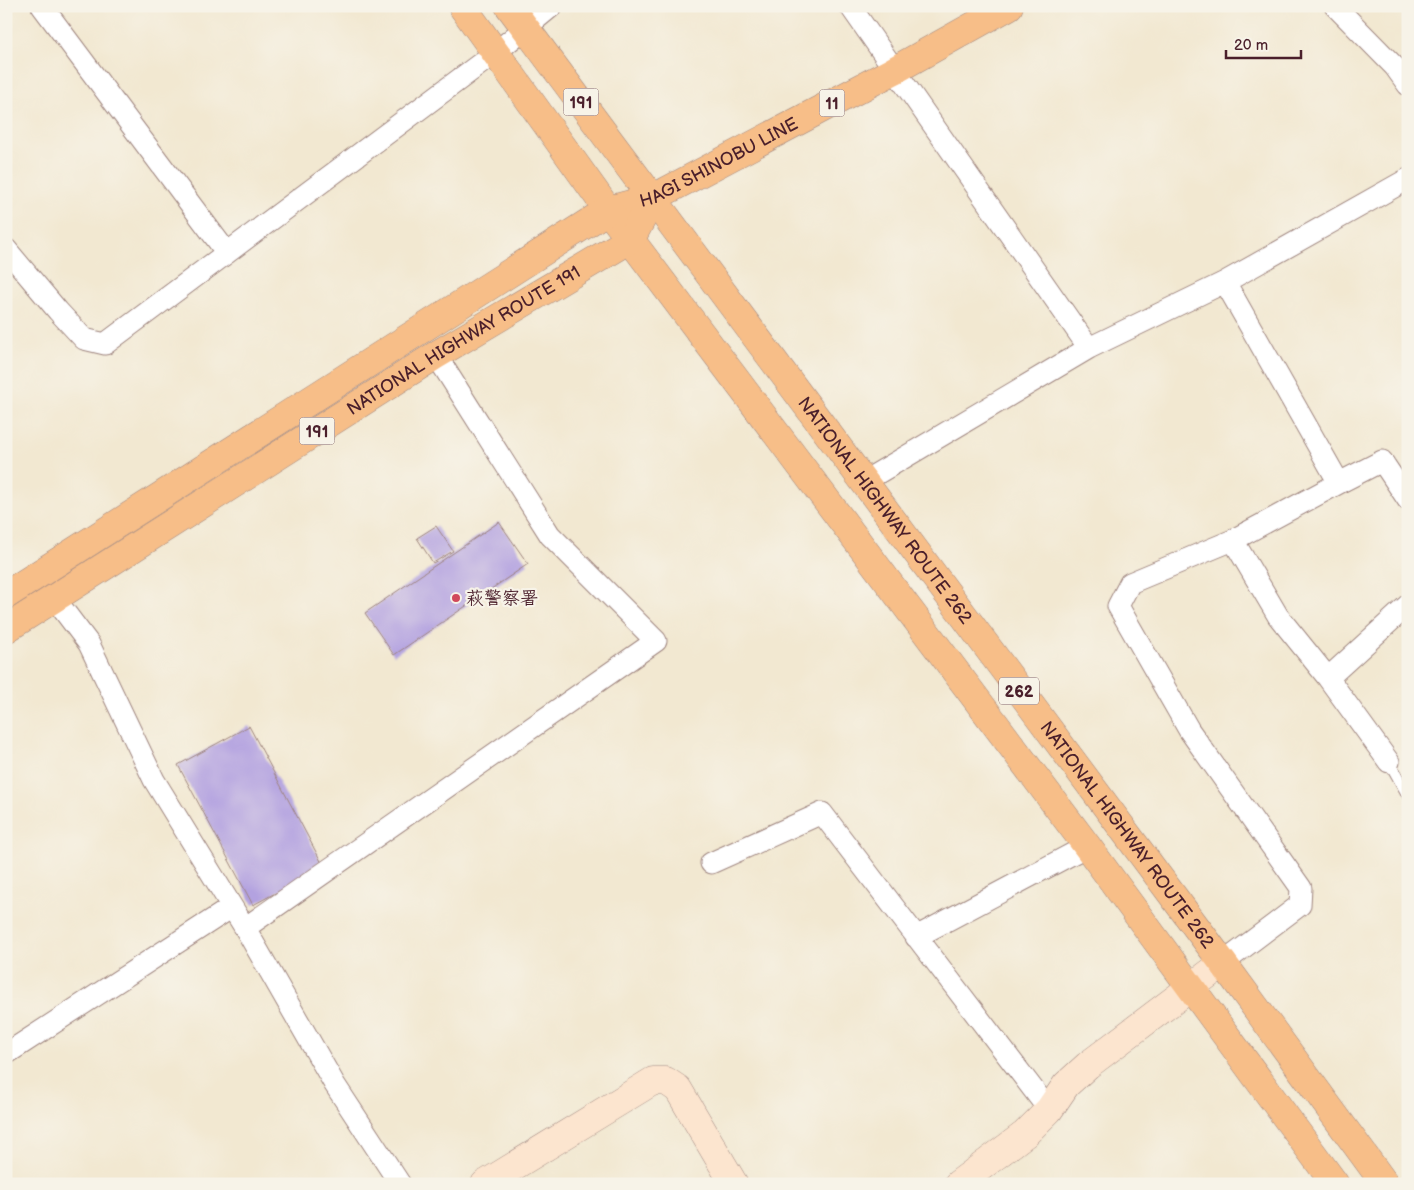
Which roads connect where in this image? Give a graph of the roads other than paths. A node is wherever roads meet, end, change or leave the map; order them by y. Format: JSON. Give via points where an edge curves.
{"nodes":[{"id":1,"x":42,"y":6,"type":"edge"},
{"id":2,"x":462,"y":6,"type":"edge"},
{"id":3,"x":509,"y":6,"type":"edge"},
{"id":4,"x":552,"y":6,"type":"edge"},
{"id":5,"x":850,"y":6,"type":"edge"},
{"id":6,"x":1009,"y":6,"type":"edge"},
{"id":7,"x":1335,"y":6,"type":"edge"},
{"id":8,"x":525,"y":27,"type":"junction"},
{"id":9,"x":496,"y":52,"type":"junction"},
{"id":10,"x":893,"y":71,"type":"junction"},
{"id":11,"x":1408,"y":85,"type":"edge"},
{"id":12,"x":1408,"y":179,"type":"edge"},
{"id":13,"x":653,"y":198,"type":"junction"},
{"id":14,"x":608,"y":210,"type":"junction"},
{"id":15,"x":631,"y":238,"type":"junction"},
{"id":16,"x":6,"y":249,"type":"edge"},
{"id":17,"x":227,"y":253,"type":"junction"},
{"id":18,"x":1225,"y":282,"type":"junction"},
{"id":19,"x":1088,"y":348,"type":"junction"},
{"id":20,"x":436,"y":355,"type":"junction"},
{"id":21,"x":863,"y":482,"type":"junction"},
{"id":22,"x":1339,"y":484,"type":"junction"},
{"id":23,"x":1408,"y":500,"type":"edge"},
{"id":24,"x":1232,"y":540,"type":"junction"},
{"id":25,"x":6,"y":595,"type":"edge"},
{"id":26,"x":55,"y":598,"type":"junction"},
{"id":27,"x":1408,"y":605,"type":"edge"},
{"id":28,"x":6,"y":628,"type":"edge"},
{"id":29,"x":1328,"y":678,"type":"junction"},
{"id":30,"x":1389,"y":762,"type":"joint"},
{"id":31,"x":1408,"y":796,"type":"edge"},
{"id":32,"x":1087,"y":846,"type":"junction"},
{"id":33,"x":710,"y":863,"type":"dead end"},
{"id":34,"x":232,"y":907,"type":"junction"},
{"id":35,"x":245,"y":928,"type":"junction"},
{"id":36,"x":916,"y":937,"type":"junction"},
{"id":37,"x":1223,"y":963,"type":"junction"},
{"id":38,"x":1191,"y":988,"type":"junction"},
{"id":39,"x":6,"y":1054,"type":"edge"},
{"id":40,"x":1049,"y":1110,"type":"junction"},
{"id":41,"x":400,"y":1184,"type":"edge"},
{"id":42,"x":485,"y":1184,"type":"edge"},
{"id":43,"x":734,"y":1184,"type":"edge"},
{"id":44,"x":958,"y":1184,"type":"edge"},
{"id":45,"x":1335,"y":1184,"type":"edge"},
{"id":46,"x":1385,"y":1184,"type":"edge"}],
"edges":[{"from":1,"to":17,"type":"street"},
{"from":2,"to":9,"type":"main road","number":"191"},
{"from":3,"to":8,"type":"main road","number":"191"},
{"from":4,"to":8,"type":"street"},
{"from":5,"to":10,"type":"street"},
{"from":6,"to":10,"type":"main road","name":"HAGI SHINOBU LINE","number":"11"},
{"from":7,"to":11,"type":"street","via":[[1395,67]]},
{"from":8,"to":9,"type":"street"},
{"from":8,"to":13,"type":"main road","number":"191"},
{"from":9,"to":14,"type":"main road","number":"191"},
{"from":9,"to":17,"type":"street"},
{"from":10,"to":13,"type":"main road","name":"HAGI SHINOBU LINE","number":"11"},
{"from":10,"to":19,"type":"street"},
{"from":12,"to":18,"type":"street"},
{"from":13,"to":14,"type":"main road","name":"HAGI SHINOBU LINE","number":"11"},
{"from":13,"to":15,"type":"main road"},
{"from":13,"to":21,"type":"main road","name":"NATIONAL HIGHWAY ROUTE 262","number":"262"},
{"from":14,"to":15,"type":"main road","number":"262"},
{"from":14,"to":25,"type":"main road","name":"NATIONAL HIGHWAY ROUTE 191","number":"191"},
{"from":15,"to":20,"type":"main road","name":"NATIONAL HIGHWAY ROUTE 191","number":"191"},
{"from":15,"to":32,"type":"main road","number":"262"},
{"from":16,"to":17,"type":"street","via":[[84,339],[105,344]]},
{"from":18,"to":19,"type":"street"},
{"from":18,"to":22,"type":"street"},
{"from":19,"to":21,"type":"street"},
{"from":20,"to":26,"type":"main road","name":"NATIONAL HIGHWAY ROUTE 191","number":"191"},
{"from":20,"to":35,"type":"street","via":[[550,535],[656,640]]},
{"from":21,"to":37,"type":"main road","name":"NATIONAL HIGHWAY ROUTE 262","number":"262"},
{"from":22,"to":23,"type":"street","via":[[1382,462]]},
{"from":22,"to":24,"type":"street"},
{"from":24,"to":29,"type":"street","via":[[1278,616]]},
{"from":24,"to":37,"type":"street","via":[[1130,583],[1118,606],[1189,730],[1301,888],[1300,905]]},
{"from":26,"to":28,"type":"main road","name":"NATIONAL HIGHWAY ROUTE 191","number":"191"},
{"from":26,"to":34,"type":"street","via":[[89,644],[154,780]]},
{"from":27,"to":29,"type":"street"},
{"from":29,"to":30,"type":"street"},
{"from":30,"to":31,"type":"lane"},
{"from":32,"to":36,"type":"street"},
{"from":32,"to":38,"type":"main road","number":"262"},
{"from":33,"to":36,"type":"street","via":[[822,813]]},
{"from":34,"to":35,"type":"street"},
{"from":34,"to":39,"type":"street"},
{"from":35,"to":41,"type":"street","via":[[336,1085]]},
{"from":36,"to":40,"type":"street"},
{"from":37,"to":38,"type":"street"},
{"from":37,"to":46,"type":"main road","name":"NATIONAL HIGHWAY ROUTE 262","number":"262"},
{"from":38,"to":40,"type":"street","via":[[1088,1065],[1066,1085]]},
{"from":38,"to":45,"type":"main road","number":"262"},
{"from":40,"to":44,"type":"street","via":[[1025,1134]]},
{"from":42,"to":43,"type":"street","via":[[653,1081],[666,1081],[678,1089]]}]}
